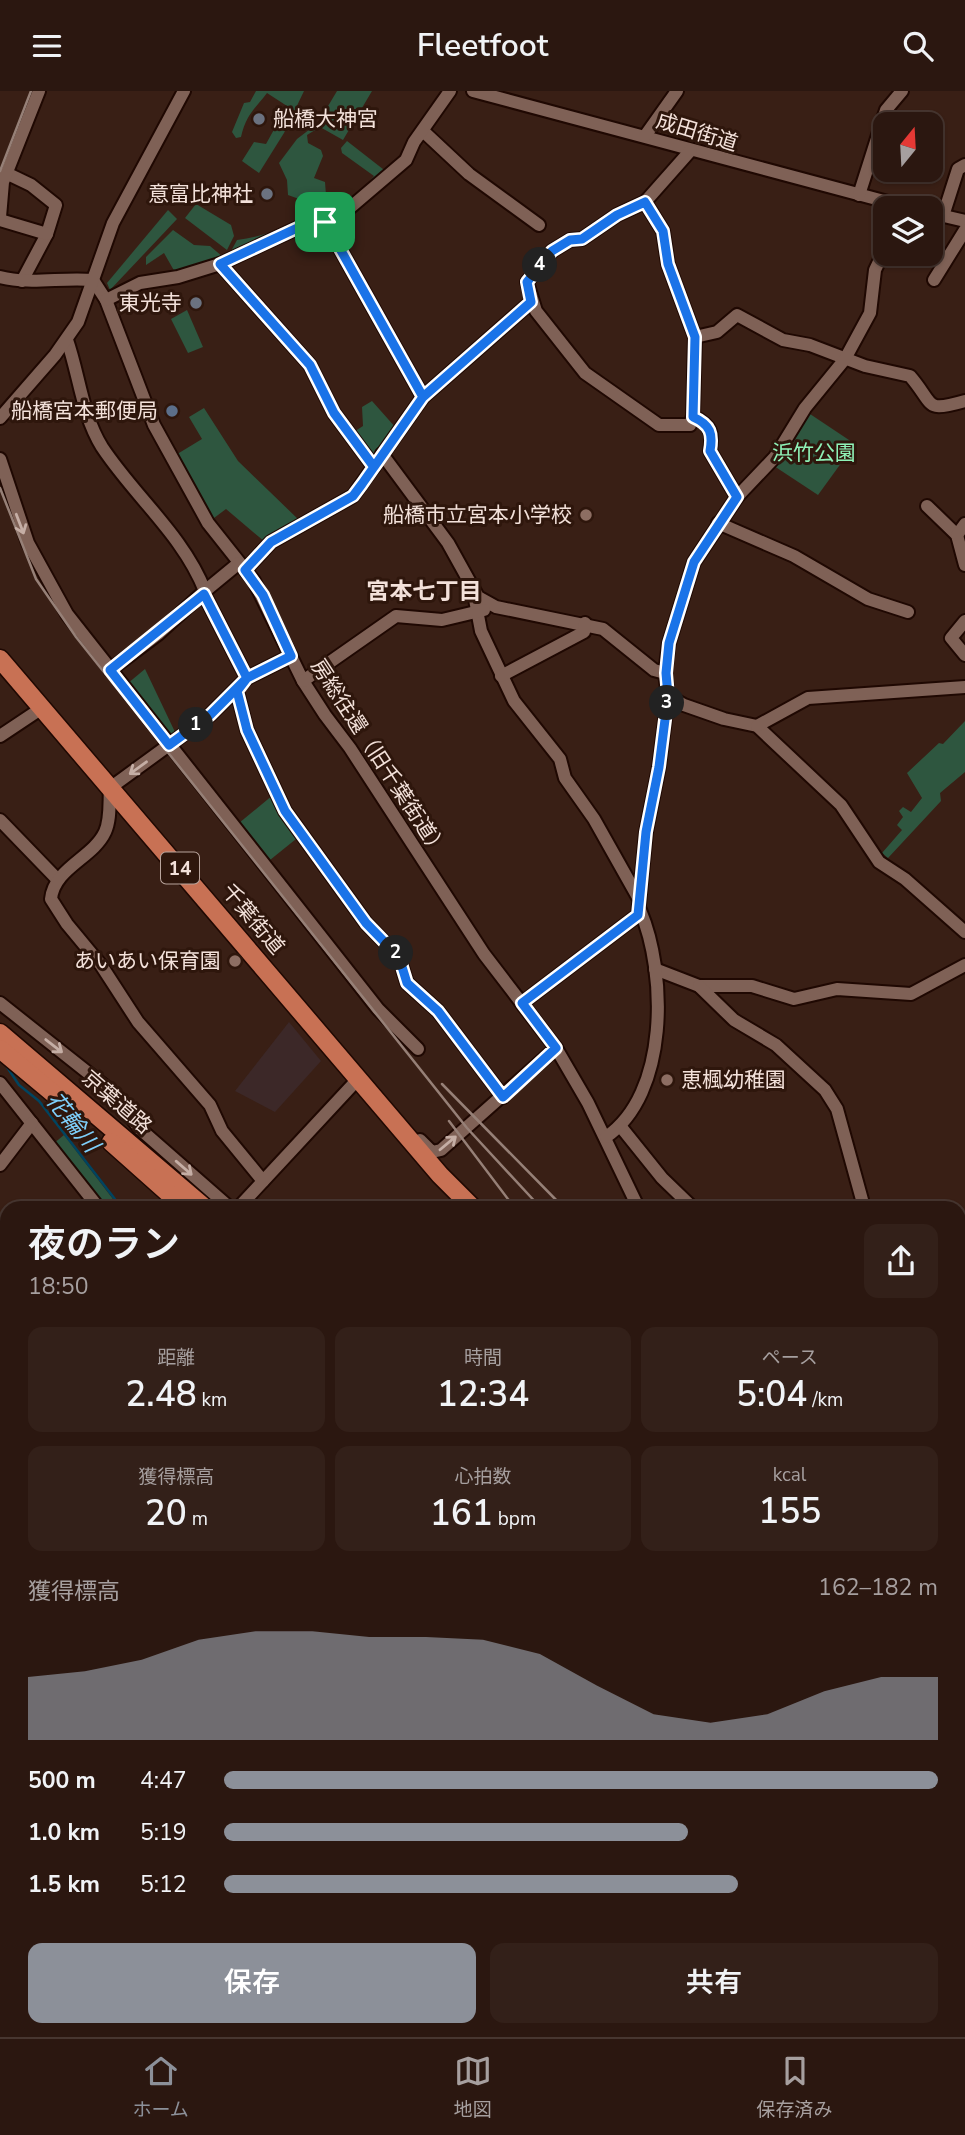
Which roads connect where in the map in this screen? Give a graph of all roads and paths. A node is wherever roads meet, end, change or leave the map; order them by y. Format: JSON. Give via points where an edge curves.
{"nodes":[{"id":1,"x":39,"y":91,"type":"edge"},
{"id":2,"x":184,"y":91,"type":"edge"},
{"id":3,"x":450,"y":91,"type":"edge"},
{"id":4,"x":473,"y":91,"type":"edge"},
{"id":5,"x":677,"y":91,"type":"edge"},
{"id":6,"x":902,"y":91,"type":"edge"},
{"id":7,"x":520,"y":97,"type":"edge"},
{"id":8,"x":422,"y":131,"type":"junction"},
{"id":9,"x":645,"y":136,"type":"junction"},
{"id":10,"x":691,"y":150,"type":"junction"},
{"id":11,"x":965,"y":165,"type":"edge"},
{"id":12,"x":6,"y":173,"type":"junction"},
{"id":13,"x":859,"y":195,"type":"junction"},
{"id":14,"x":873,"y":199,"type":"edge"},
{"id":15,"x":645,"y":202,"type":"junction"},
{"id":16,"x":943,"y":202,"type":"edge"},
{"id":17,"x":943,"y":216,"type":"edge"},
{"id":18,"x":0,"y":219,"type":"edge"},
{"id":19,"x":965,"y":221,"type":"edge"},
{"id":20,"x":325,"y":222,"type":"junction"},
{"id":21,"x":539,"y":225,"type":"dead end"},
{"id":22,"x":965,"y":230,"type":"edge"},
{"id":23,"x":47,"y":234,"type":"junction"},
{"id":24,"x":220,"y":264,"type":"junction"},
{"id":25,"x":877,"y":266,"type":"edge"},
{"id":26,"x":0,"y":277,"type":"edge"},
{"id":27,"x":93,"y":280,"type":"junction"},
{"id":28,"x":934,"y":280,"type":"dead end"},
{"id":29,"x":22,"y":281,"type":"junction"},
{"id":30,"x":106,"y":300,"type":"junction"},
{"id":31,"x":531,"y":302,"type":"junction"},
{"id":32,"x":695,"y":337,"type":"junction"},
{"id":33,"x":67,"y":339,"type":"junction"},
{"id":34,"x":845,"y":359,"type":"junction"},
{"id":35,"x":423,"y":397,"type":"junction"},
{"id":36,"x":965,"y":401,"type":"edge"},
{"id":37,"x":2,"y":409,"type":"edge"},
{"id":38,"x":693,"y":417,"type":"junction"},
{"id":39,"x":382,"y":454,"type":"junction"},
{"id":40,"x":0,"y":459,"type":"edge"},
{"id":41,"x":374,"y":467,"type":"junction"},
{"id":42,"x":737,"y":497,"type":"junction"},
{"id":43,"x":927,"y":506,"type":"dead end"},
{"id":44,"x":718,"y":523,"type":"junction"},
{"id":45,"x":965,"y":524,"type":"edge"},
{"id":46,"x":957,"y":535,"type":"junction"},
{"id":47,"x":965,"y":565,"type":"edge"},
{"id":48,"x":242,"y":566,"type":"junction"},
{"id":49,"x":473,"y":589,"type":"junction"},
{"id":50,"x":205,"y":593,"type":"junction"},
{"id":51,"x":496,"y":607,"type":"junction"},
{"id":52,"x":475,"y":612,"type":"junction"},
{"id":53,"x":908,"y":612,"type":"dead end"},
{"id":54,"x":965,"y":621,"type":"edge"},
{"id":55,"x":585,"y":623,"type":"junction"},
{"id":56,"x":965,"y":655,"type":"edge"},
{"id":57,"x":291,"y":656,"type":"junction"},
{"id":58,"x":0,"y":659,"type":"edge"},
{"id":59,"x":110,"y":670,"type":"junction"},
{"id":60,"x":666,"y":673,"type":"junction"},
{"id":61,"x":501,"y":676,"type":"junction"},
{"id":62,"x":247,"y":678,"type":"junction"},
{"id":63,"x":303,"y":681,"type":"junction"},
{"id":64,"x":965,"y":687,"type":"edge"},
{"id":65,"x":237,"y":691,"type":"junction"},
{"id":66,"x":668,"y":696,"type":"junction"},
{"id":67,"x":42,"y":708,"type":"junction"},
{"id":68,"x":757,"y":726,"type":"junction"},
{"id":69,"x":0,"y":736,"type":"edge"},
{"id":70,"x":169,"y":745,"type":"junction"},
{"id":71,"x":110,"y":788,"type":"junction"},
{"id":72,"x":0,"y":820,"type":"edge"},
{"id":73,"x":58,"y":880,"type":"junction"},
{"id":74,"x":640,"y":905,"type":"junction"},
{"id":75,"x":965,"y":932,"type":"edge"},
{"id":76,"x":965,"y":965,"type":"edge"},
{"id":77,"x":655,"y":969,"type":"junction"},
{"id":78,"x":699,"y":986,"type":"junction"},
{"id":79,"x":0,"y":1003,"type":"edge"},
{"id":80,"x":522,"y":1003,"type":"junction"},
{"id":81,"x":0,"y":1033,"type":"edge"},
{"id":82,"x":556,"y":1048,"type":"junction"},
{"id":83,"x":0,"y":1049,"type":"edge"},
{"id":84,"x":418,"y":1049,"type":"dead end"},
{"id":85,"x":358,"y":1079,"type":"junction"},
{"id":86,"x":0,"y":1083,"type":"edge"},
{"id":87,"x":503,"y":1097,"type":"junction"},
{"id":88,"x":397,"y":1122,"type":"junction"},
{"id":89,"x":32,"y":1123,"type":"junction"},
{"id":90,"x":621,"y":1127,"type":"junction"},
{"id":91,"x":606,"y":1137,"type":"junction"},
{"id":92,"x":0,"y":1165,"type":"edge"},
{"id":93,"x":263,"y":1181,"type":"junction"},
{"id":94,"x":93,"y":1201,"type":"edge"},
{"id":95,"x":177,"y":1201,"type":"edge"},
{"id":96,"x":197,"y":1201,"type":"edge"},
{"id":97,"x":222,"y":1201,"type":"edge"},
{"id":98,"x":245,"y":1201,"type":"edge"},
{"id":99,"x":467,"y":1201,"type":"edge"},
{"id":100,"x":635,"y":1201,"type":"edge"},
{"id":101,"x":685,"y":1201,"type":"edge"},
{"id":102,"x":862,"y":1201,"type":"edge"}],
"edges":[{"from":1,"to":12,"type":"street"},
{"from":2,"to":27,"type":"street","via":[[113,223]]},
{"from":3,"to":8,"type":"street"},
{"from":4,"to":7,"type":"street","name":"成田街道"},
{"from":5,"to":9,"type":"street"},
{"from":6,"to":13,"type":"street","via":[[886,110]]},
{"from":7,"to":9,"type":"street","name":"成田街道"},
{"from":8,"to":20,"type":"street","via":[[406,160],[390,176]]},
{"from":8,"to":21,"type":"street","via":[[469,174]]},
{"from":9,"to":10,"type":"street","name":"成田街道"},
{"from":10,"to":13,"type":"street","name":"成田街道"},
{"from":10,"to":15,"type":"street"},
{"from":11,"to":16,"type":"street","via":[[958,169]]},
{"from":12,"to":18,"type":"street"},
{"from":12,"to":23,"type":"street","via":[[56,202]]},
{"from":13,"to":14,"type":"street","name":"成田街道"},
{"from":15,"to":31,"type":"street","via":[[552,251],[527,282]]},
{"from":15,"to":32,"type":"street","via":[[663,231],[668,264]]},
{"from":17,"to":19,"type":"street"},
{"from":18,"to":23,"type":"street"},
{"from":20,"to":24,"type":"street","via":[[308,223]]},
{"from":20,"to":35,"type":"street"},
{"from":22,"to":28,"type":"street"},
{"from":23,"to":29,"type":"street"},
{"from":24,"to":30,"type":"street","via":[[140,283]]},
{"from":24,"to":41,"type":"street","via":[[310,365],[334,413]]},
{"from":25,"to":34,"type":"street","via":[[870,313]]},
{"from":26,"to":29,"type":"street"},
{"from":27,"to":29,"type":"street"},
{"from":27,"to":30,"type":"street","name":"房総往還（旧千葉街道）"},
{"from":27,"to":33,"type":"street"},
{"from":30,"to":48,"type":"street","name":"房総往還（旧千葉街道）","via":[[160,437],[208,523]]},
{"from":31,"to":35,"type":"street"},
{"from":31,"to":38,"type":"street","via":[[598,384],[659,425],[690,425]]},
{"from":32,"to":34,"type":"street","via":[[717,332],[737,315],[783,340]]},
{"from":32,"to":38,"type":"street"},
{"from":33,"to":37,"type":"street"},
{"from":33,"to":50,"type":"street","via":[[101,445],[183,546]]},
{"from":34,"to":36,"type":"street","via":[[910,376],[937,408]]},
{"from":34,"to":42,"type":"street","via":[[805,408],[775,457]]},
{"from":35,"to":39,"type":"street"},
{"from":38,"to":42,"type":"street","via":[[712,432],[710,451]]},
{"from":39,"to":41,"type":"street"},
{"from":39,"to":49,"type":"street","via":[[448,543]]},
{"from":40,"to":59,"type":"street","one_way":true,"via":[[15,510],[43,573],[67,614]]},
{"from":41,"to":48,"type":"street","via":[[353,496],[271,542]]},
{"from":42,"to":44,"type":"street"},
{"from":43,"to":46,"type":"street"},
{"from":44,"to":53,"type":"street","via":[[794,556],[869,599]]},
{"from":44,"to":60,"type":"street","via":[[694,562],[669,643]]},
{"from":45,"to":46,"type":"street"},
{"from":46,"to":47,"type":"street"},
{"from":48,"to":50,"type":"street"},
{"from":48,"to":57,"type":"street","name":"房総往還（旧千葉街道）","via":[[263,595]]},
{"from":49,"to":51,"type":"street"},
{"from":49,"to":52,"type":"street"},
{"from":50,"to":59,"type":"street"},
{"from":50,"to":62,"type":"street"},
{"from":51,"to":52,"type":"street"},
{"from":51,"to":55,"type":"street"},
{"from":52,"to":61,"type":"street"},
{"from":52,"to":63,"type":"street","via":[[442,619],[396,616]]},
{"from":54,"to":56,"type":"street","via":[[951,638]]},
{"from":55,"to":60,"type":"street","via":[[610,632],[654,670]]},
{"from":55,"to":61,"type":"street","via":[[584,632]]},
{"from":57,"to":62,"type":"street"},
{"from":57,"to":63,"type":"street","name":"房総往還（旧千葉街道）"},
{"from":58,"to":67,"type":"highway","name":"千葉街道","number":"14"},
{"from":59,"to":70,"type":"street"},
{"from":60,"to":66,"type":"street"},
{"from":61,"to":74,"type":"street","via":[[514,701],[560,759],[565,778],[600,828]]},
{"from":62,"to":65,"type":"street"},
{"from":63,"to":80,"type":"street","name":"房総往還（旧千葉街道）","via":[[484,954]]},
{"from":64,"to":68,"type":"street","via":[[808,698]]},
{"from":65,"to":70,"type":"street"},
{"from":65,"to":87,"type":"street","via":[[247,730],[285,811],[366,923],[399,957],[407,983],[438,1011]]},
{"from":66,"to":68,"type":"street","via":[[724,719]]},
{"from":66,"to":74,"type":"street","via":[[646,832]]},
{"from":67,"to":69,"type":"street"},
{"from":67,"to":71,"type":"highway","name":"千葉街道","number":"14"},
{"from":68,"to":75,"type":"street","via":[[841,805],[879,862]]},
{"from":70,"to":71,"type":"street","one_way":true},
{"from":70,"to":84,"type":"street","via":[[372,1001],[411,1034]]},
{"from":71,"to":73,"type":"street","via":[[105,832]]},
{"from":71,"to":85,"type":"highway","name":"千葉街道","number":"14"},
{"from":72,"to":73,"type":"street"},
{"from":73,"to":93,"type":"street","via":[[51,899],[67,924],[138,1022],[210,1105],[222,1131]]},
{"from":74,"to":77,"type":"street"},
{"from":74,"to":80,"type":"street","via":[[635,918]]},
{"from":76,"to":78,"type":"street","via":[[911,994],[837,989],[794,999],[752,986]]},
{"from":77,"to":78,"type":"street"},
{"from":77,"to":90,"type":"street","via":[[653,1056],[635,1107]]},
{"from":78,"to":102,"type":"street","via":[[734,1020],[776,1045],[825,1090],[837,1109]]},
{"from":79,"to":97,"type":"street","one_way":true,"via":[[111,1091],[140,1129]]},
{"from":80,"to":82,"type":"street","name":"房総往還（旧千葉街道）"},
{"from":81,"to":96,"type":"highway","name":"京葉道路"},
{"from":82,"to":87,"type":"street"},
{"from":82,"to":91,"type":"street","name":"房総往還（旧千葉街道）"},
{"from":83,"to":95,"type":"highway","name":"京葉道路"},
{"from":85,"to":88,"type":"highway","name":"千葉街道","number":"14"},
{"from":85,"to":93,"type":"street"},
{"from":86,"to":89,"type":"street"},
{"from":88,"to":87,"type":"street","one_way":true,"via":[[405,1122],[428,1150],[436,1153]]},
{"from":88,"to":99,"type":"highway","name":"千葉街道","number":"14"},
{"from":89,"to":92,"type":"street"},
{"from":89,"to":94,"type":"street"},
{"from":90,"to":91,"type":"street"},
{"from":90,"to":101,"type":"street"},
{"from":91,"to":100,"type":"street","name":"房総往還（旧千葉街道）"},
{"from":93,"to":98,"type":"street"}]}
